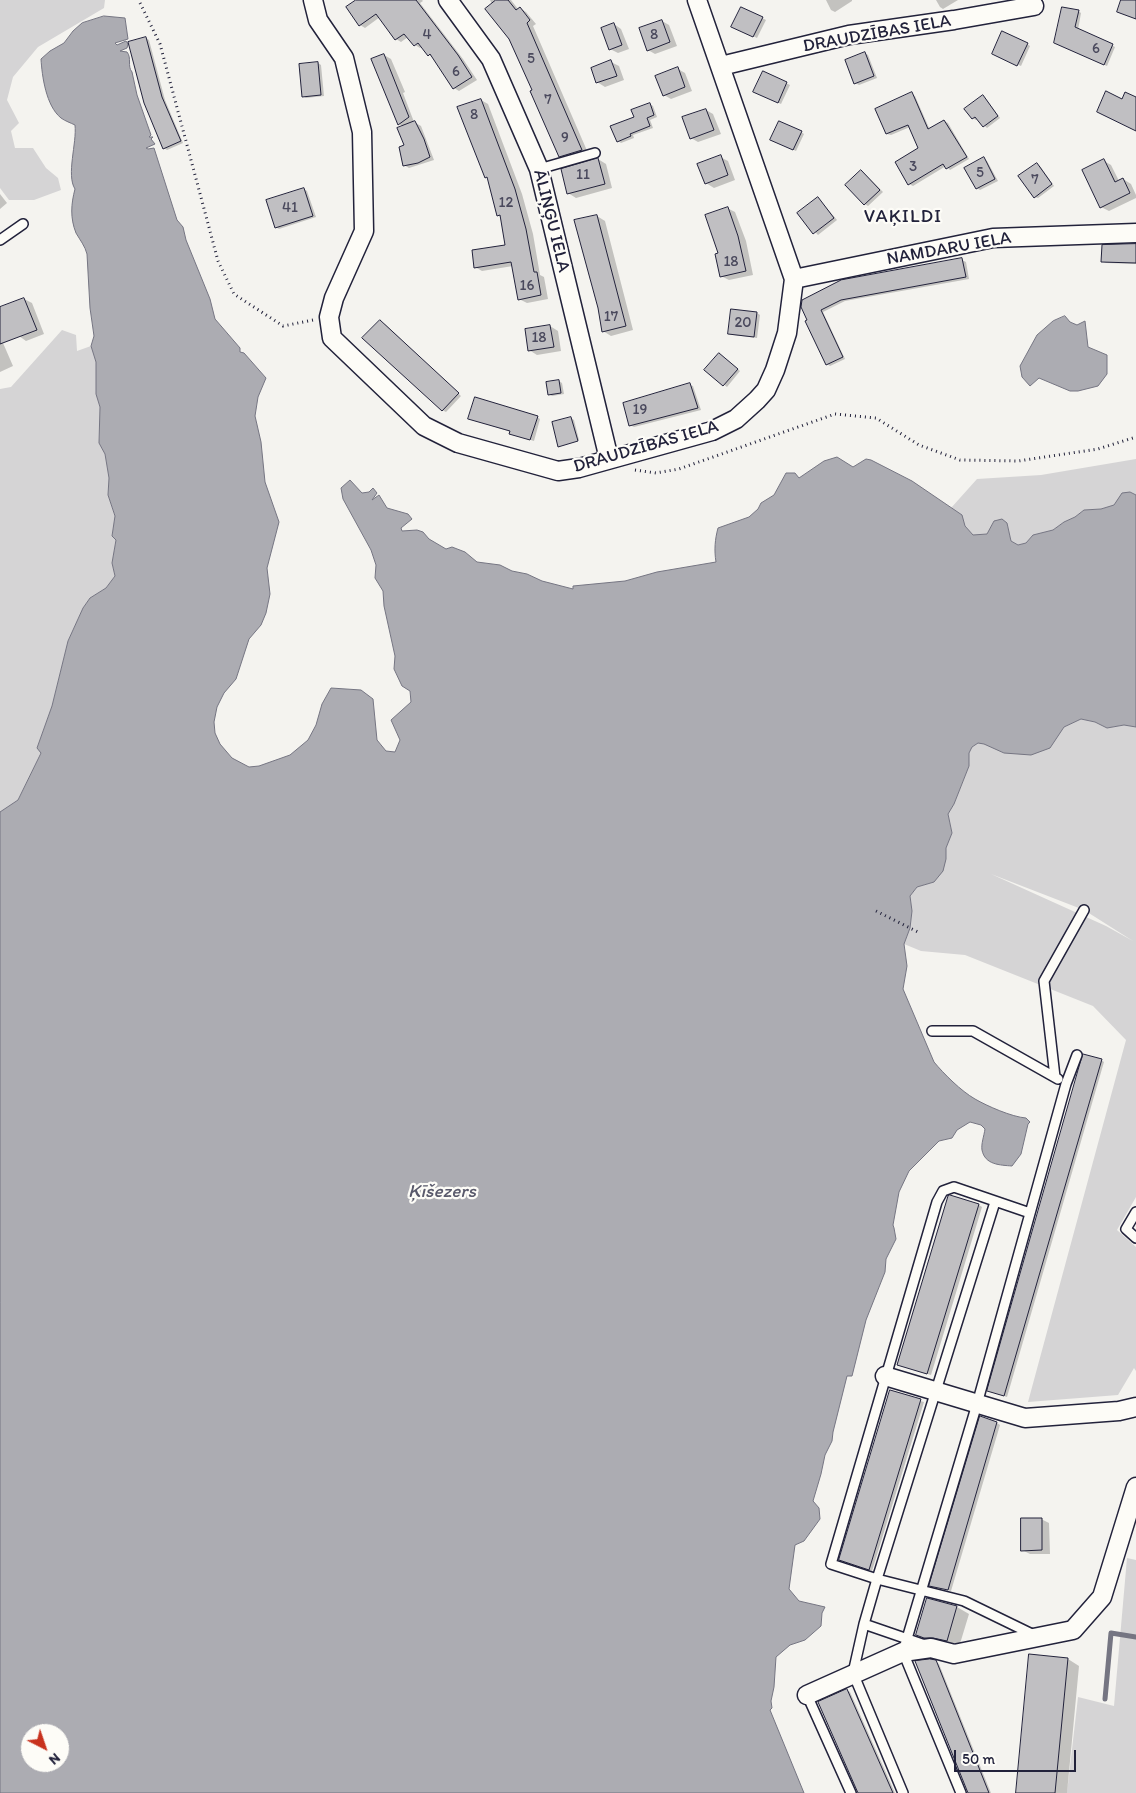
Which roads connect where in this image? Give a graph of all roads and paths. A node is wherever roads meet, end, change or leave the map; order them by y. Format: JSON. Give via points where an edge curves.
{"nodes":[{"id":1,"x":314,"y":0,"type":"edge"},
{"id":2,"x":448,"y":0,"type":"edge"},
{"id":3,"x":697,"y":0,"type":"edge"},
{"id":4,"x":140,"y":3,"type":"dead end"},
{"id":5,"x":1034,"y":6,"type":"dead end"},
{"id":6,"x":721,"y":66,"type":"junction"},
{"id":7,"x":595,"y":153,"type":"dead end"},
{"id":8,"x":539,"y":169,"type":"junction"},
{"id":9,"x":23,"y":224,"type":"dead end"},
{"id":10,"x":1136,"y":233,"type":"edge"},
{"id":11,"x":0,"y":240,"type":"edge"},
{"id":12,"x":794,"y":279,"type":"junction"},
{"id":13,"x":329,"y":317,"type":"junction"},
{"id":14,"x":1136,"y":436,"type":"edge"},
{"id":15,"x":614,"y":458,"type":"junction"},
{"id":16,"x":1084,"y":910,"type":"dead end"},
{"id":17,"x":876,"y":911,"type":"dead end"},
{"id":18,"x":918,"y":932,"type":"dead end"},
{"id":19,"x":932,"y":1031,"type":"dead end"},
{"id":20,"x":1077,"y":1055,"type":"dead end"},
{"id":21,"x":1055,"y":1077,"type":"junction"},
{"id":22,"x":1066,"y":1084,"type":"junction"},
{"id":23,"x":995,"y":1202,"type":"junction"},
{"id":24,"x":1136,"y":1212,"type":"edge"},
{"id":25,"x":1030,"y":1214,"type":"junction"},
{"id":26,"x":1136,"y":1238,"type":"edge"},
{"id":27,"x":885,"y":1376,"type":"junction"},
{"id":28,"x":936,"y":1392,"type":"junction"},
{"id":29,"x":977,"y":1404,"type":"junction"},
{"id":30,"x":1136,"y":1407,"type":"edge"},
{"id":31,"x":1136,"y":1487,"type":"edge"},
{"id":32,"x":877,"y":1579,"type":"junction"},
{"id":33,"x":922,"y":1589,"type":"junction"},
{"id":34,"x":864,"y":1624,"type":"junction"},
{"id":35,"x":1038,"y":1637,"type":"junction"},
{"id":36,"x":905,"y":1645,"type":"junction"},
{"id":37,"x":853,"y":1673,"type":"junction"},
{"id":38,"x":807,"y":1695,"type":"joint"},
{"id":39,"x":851,"y":1793,"type":"edge"},
{"id":40,"x":903,"y":1793,"type":"edge"},
{"id":41,"x":961,"y":1793,"type":"edge"}],
"edges":[{"from":1,"to":13,"type":"street","via":[[318,20],[344,58],[362,132],[364,231],[334,298]]},
{"from":2,"to":8,"type":"street","name":"ĀLIŅĢU IELA","via":[[491,58]]},
{"from":3,"to":6,"type":"street","name":"DRAUDZĪBAS IELA"},
{"from":4,"to":13,"type":"path","via":[[160,44],[218,261],[234,294],[283,326]]},
{"from":5,"to":6,"type":"street","name":"DRAUDZĪBAS IELA","via":[[849,35]]},
{"from":6,"to":12,"type":"street","name":"DRAUDZĪBAS IELA"},
{"from":7,"to":8,"type":"lane"},
{"from":8,"to":15,"type":"street","name":"ĀLIŅĢU IELA"},
{"from":9,"to":11,"type":"lane"},
{"from":10,"to":12,"type":"street","name":"NAMDARU IELA","via":[[993,238]]},
{"from":12,"to":15,"type":"street","name":"DRAUDZĪBAS IELA","via":[[787,333],[775,370],[758,400],[736,419],[712,431]]},
{"from":13,"to":15,"type":"street","name":"DRAUDZĪBAS IELA","via":[[332,338],[424,426],[458,443],[558,471]]},
{"from":14,"to":15,"type":"path","via":[[1098,449],[1018,461],[960,460],[919,445],[876,418],[835,414],[656,473],[635,470]]},
{"from":16,"to":21,"type":"lane","via":[[1044,981]]},
{"from":17,"to":18,"type":"path"},
{"from":19,"to":21,"type":"lane","via":[[973,1031]]},
{"from":20,"to":22,"type":"lane"},
{"from":21,"to":22,"type":"lane"},
{"from":22,"to":25,"type":"lane"},
{"from":23,"to":25,"type":"lane"},
{"from":23,"to":27,"type":"lane","via":[[954,1187],[943,1191]]},
{"from":23,"to":28,"type":"lane"},
{"from":24,"to":26,"type":"lane","via":[[1126,1229]]},
{"from":25,"to":29,"type":"lane"},
{"from":27,"to":28,"type":"street"},
{"from":27,"to":32,"type":"lane","via":[[832,1564]]},
{"from":28,"to":29,"type":"street"},
{"from":28,"to":32,"type":"lane"},
{"from":29,"to":30,"type":"street","via":[[1024,1418]]},
{"from":29,"to":33,"type":"lane"},
{"from":31,"to":35,"type":"street","via":[[1102,1597],[1073,1630]]},
{"from":32,"to":33,"type":"lane"},
{"from":32,"to":34,"type":"lane"},
{"from":33,"to":35,"type":"lane","via":[[964,1601]]},
{"from":33,"to":36,"type":"lane"},
{"from":34,"to":36,"type":"lane"},
{"from":34,"to":37,"type":"lane"},
{"from":35,"to":36,"type":"street","via":[[954,1654]]},
{"from":36,"to":37,"type":"street"},
{"from":36,"to":41,"type":"lane"},
{"from":37,"to":38,"type":"street"},
{"from":37,"to":40,"type":"lane"},
{"from":38,"to":39,"type":"lane"}]}
